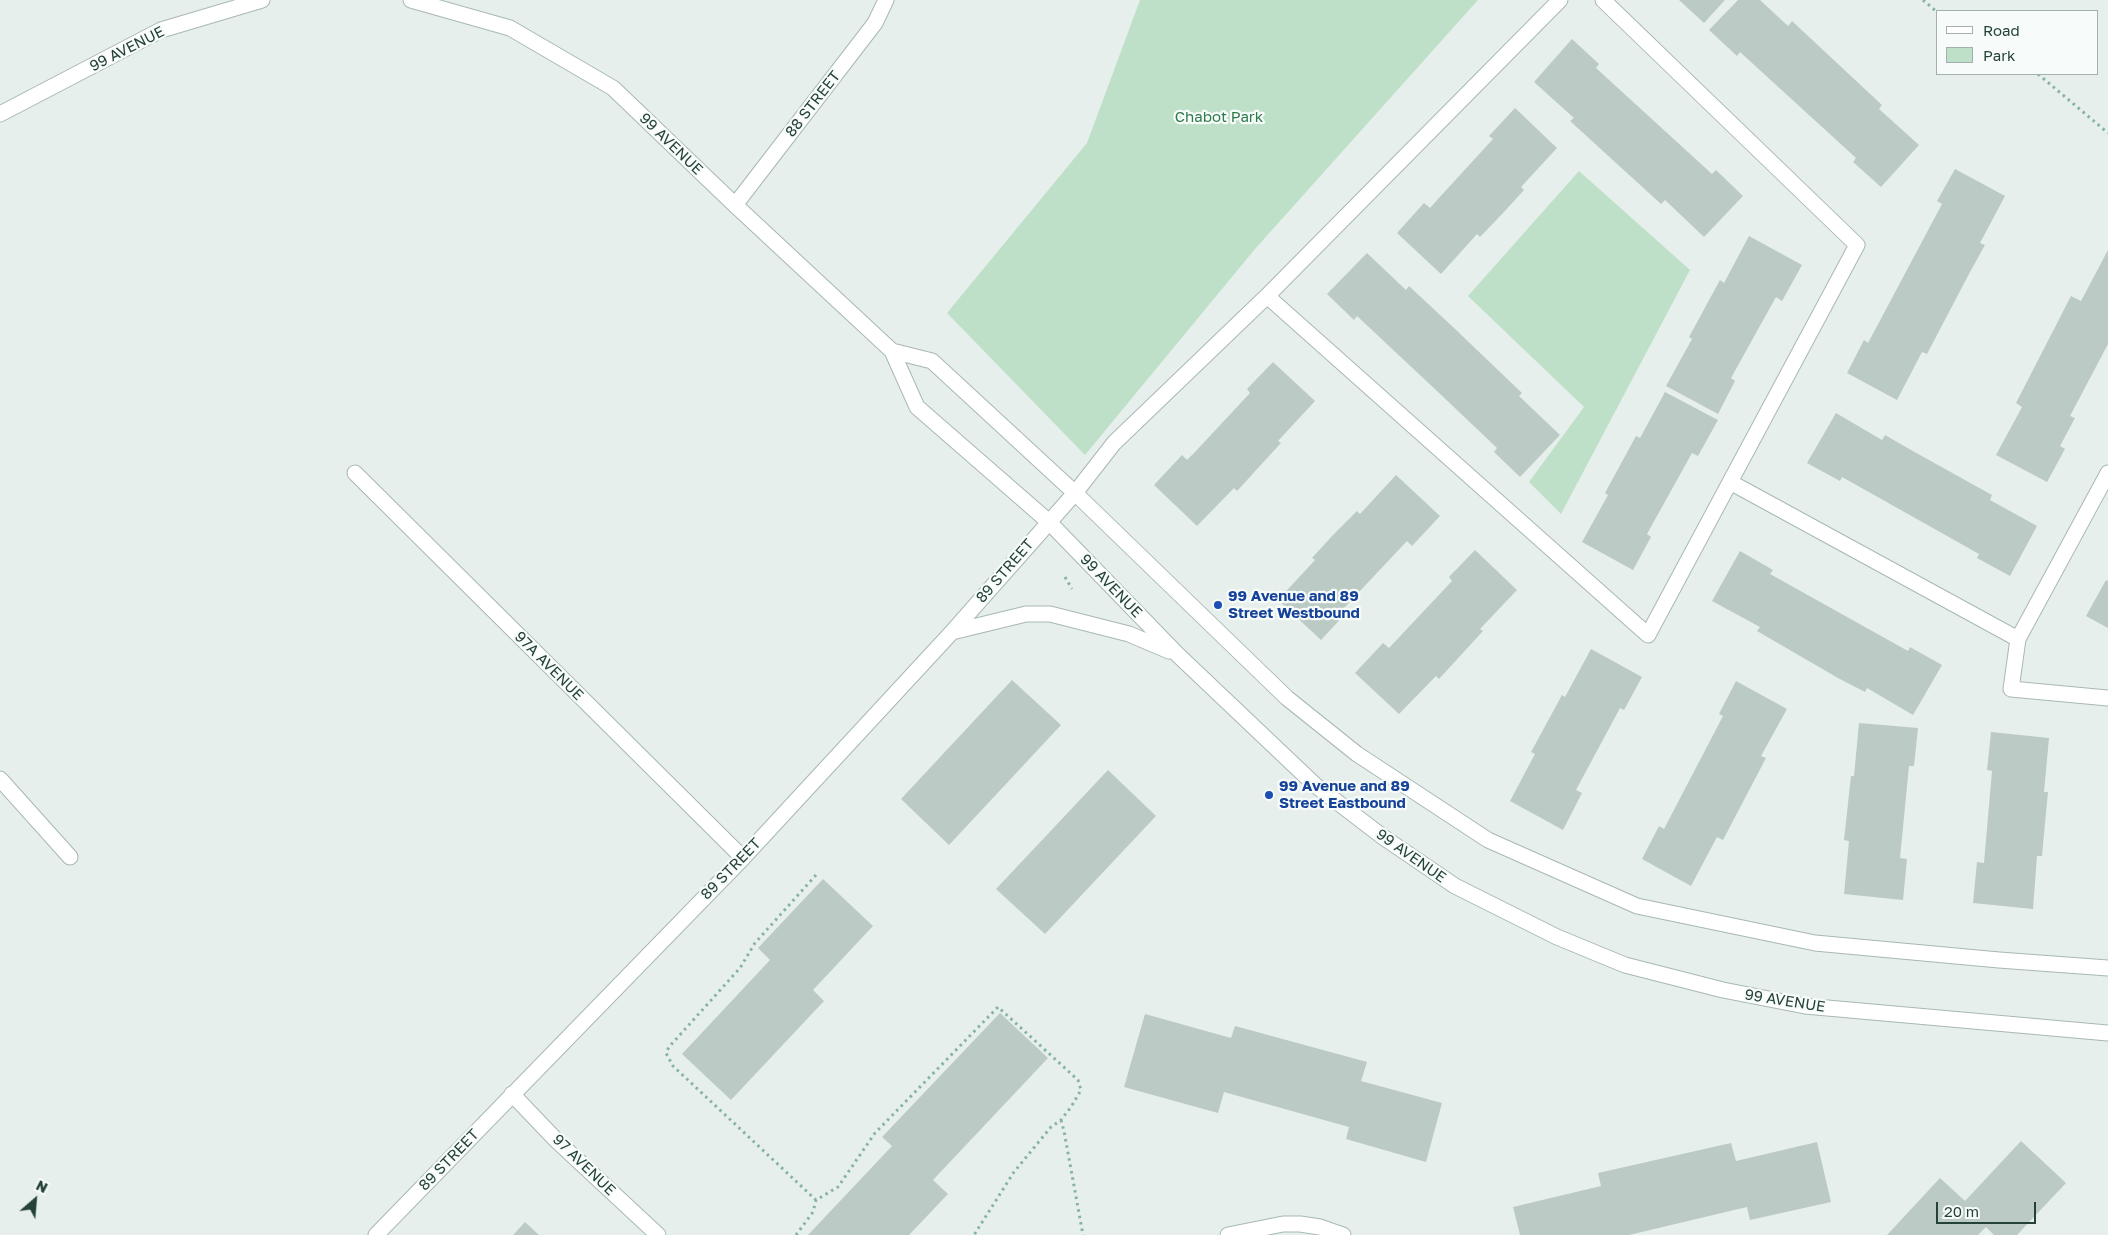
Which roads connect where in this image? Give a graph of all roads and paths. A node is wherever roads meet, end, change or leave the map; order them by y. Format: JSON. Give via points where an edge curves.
{"nodes":[{"id":1,"x":262,"y":0,"type":"edge"},
{"id":2,"x":411,"y":0,"type":"edge"},
{"id":3,"x":886,"y":0,"type":"edge"},
{"id":4,"x":1560,"y":0,"type":"edge"},
{"id":5,"x":1603,"y":0,"type":"edge"},
{"id":6,"x":1923,"y":0,"type":"edge"},
{"id":7,"x":1936,"y":11,"type":"edge"},
{"id":8,"x":2039,"y":75,"type":"edge"},
{"id":9,"x":0,"y":114,"type":"edge"},
{"id":10,"x":2108,"y":133,"type":"edge"},
{"id":11,"x":735,"y":205,"type":"junction"},
{"id":12,"x":1267,"y":296,"type":"junction"},
{"id":13,"x":892,"y":351,"type":"junction"},
{"id":14,"x":2108,"y":472,"type":"edge"},
{"id":15,"x":355,"y":473,"type":"dead end"},
{"id":16,"x":1730,"y":482,"type":"junction"},
{"id":17,"x":1075,"y":493,"type":"junction"},
{"id":18,"x":1048,"y":522,"type":"junction"},
{"id":19,"x":952,"y":632,"type":"junction"},
{"id":20,"x":2018,"y":639,"type":"junction"},
{"id":21,"x":1178,"y":654,"type":"junction"},
{"id":22,"x":2108,"y":698,"type":"edge"},
{"id":23,"x":0,"y":779,"type":"edge"},
{"id":24,"x":70,"y":857,"type":"dead end"},
{"id":25,"x":743,"y":858,"type":"junction"},
{"id":26,"x":816,"y":876,"type":"dead end"},
{"id":27,"x":2108,"y":968,"type":"edge"},
{"id":28,"x":2108,"y":1033,"type":"edge"},
{"id":29,"x":512,"y":1094,"type":"junction"},
{"id":30,"x":1061,"y":1120,"type":"junction"},
{"id":31,"x":816,"y":1200,"type":"junction"},
{"id":32,"x":376,"y":1235,"type":"edge"},
{"id":33,"x":658,"y":1235,"type":"edge"},
{"id":34,"x":796,"y":1235,"type":"edge"},
{"id":35,"x":974,"y":1235,"type":"edge"},
{"id":36,"x":1083,"y":1235,"type":"edge"},
{"id":37,"x":1228,"y":1235,"type":"edge"},
{"id":38,"x":1342,"y":1235,"type":"edge"}],
"edges":[{"from":1,"to":9,"type":"street","name":"99 AVENUE","via":[[162,30]]},
{"from":2,"to":11,"type":"street","name":"99 AVENUE","via":[[510,28],[613,88]]},
{"from":3,"to":11,"type":"street","name":"88 STREET","via":[[875,23]]},
{"from":4,"to":12,"type":"street","name":"89 STREET"},
{"from":5,"to":16,"type":"street","via":[[1857,245]]},
{"from":6,"to":7,"type":"path"},
{"from":8,"to":10,"type":"path"},
{"from":11,"to":13,"type":"street","name":"99 AVENUE"},
{"from":12,"to":16,"type":"street","via":[[1648,635]]},
{"from":12,"to":17,"type":"street","name":"89 STREET","via":[[1114,443]]},
{"from":13,"to":17,"type":"street","name":"99 AVENUE","via":[[932,361]]},
{"from":13,"to":18,"type":"street","name":"99 AVENUE","via":[[917,407]]},
{"from":14,"to":20,"type":"street"},
{"from":15,"to":25,"type":"street","name":"97A AVENUE"},
{"from":16,"to":20,"type":"street"},
{"from":17,"to":18,"type":"street","name":"89 STREET"},
{"from":17,"to":27,"type":"street","name":"99 AVENUE","via":[[1287,698],[1358,754],[1488,840],[1637,906],[1815,943]]},
{"from":18,"to":19,"type":"street","name":"89 STREET"},
{"from":18,"to":21,"type":"street","name":"99 AVENUE"},
{"from":19,"to":21,"type":"street","via":[[1026,614],[1050,614],[1129,634]]},
{"from":19,"to":25,"type":"street","name":"89 STREET"},
{"from":20,"to":22,"type":"street","via":[[2011,689]]},
{"from":21,"to":28,"type":"street","name":"99 AVENUE","via":[[1316,784],[1383,837],[1455,886],[1565,941],[1625,965],[1723,990],[1805,1006]]},
{"from":23,"to":24,"type":"street"},
{"from":25,"to":29,"type":"street","name":"89 STREET"},
{"from":26,"to":31,"type":"path","via":[[755,943],[740,968],[666,1053],[673,1066]]},
{"from":29,"to":32,"type":"street","name":"89 STREET"},
{"from":29,"to":33,"type":"street","name":"97 AVENUE","via":[[556,1140]]},
{"from":30,"to":31,"type":"path","via":[[1079,1096],[1078,1080],[998,1007],[875,1133],[838,1187]]},
{"from":30,"to":35,"type":"path","via":[[1051,1127],[1014,1172]]},
{"from":30,"to":36,"type":"path"},
{"from":31,"to":34,"type":"path","via":[[813,1212]]},
{"from":37,"to":38,"type":"street","via":[[1283,1224],[1320,1227]]}]}
